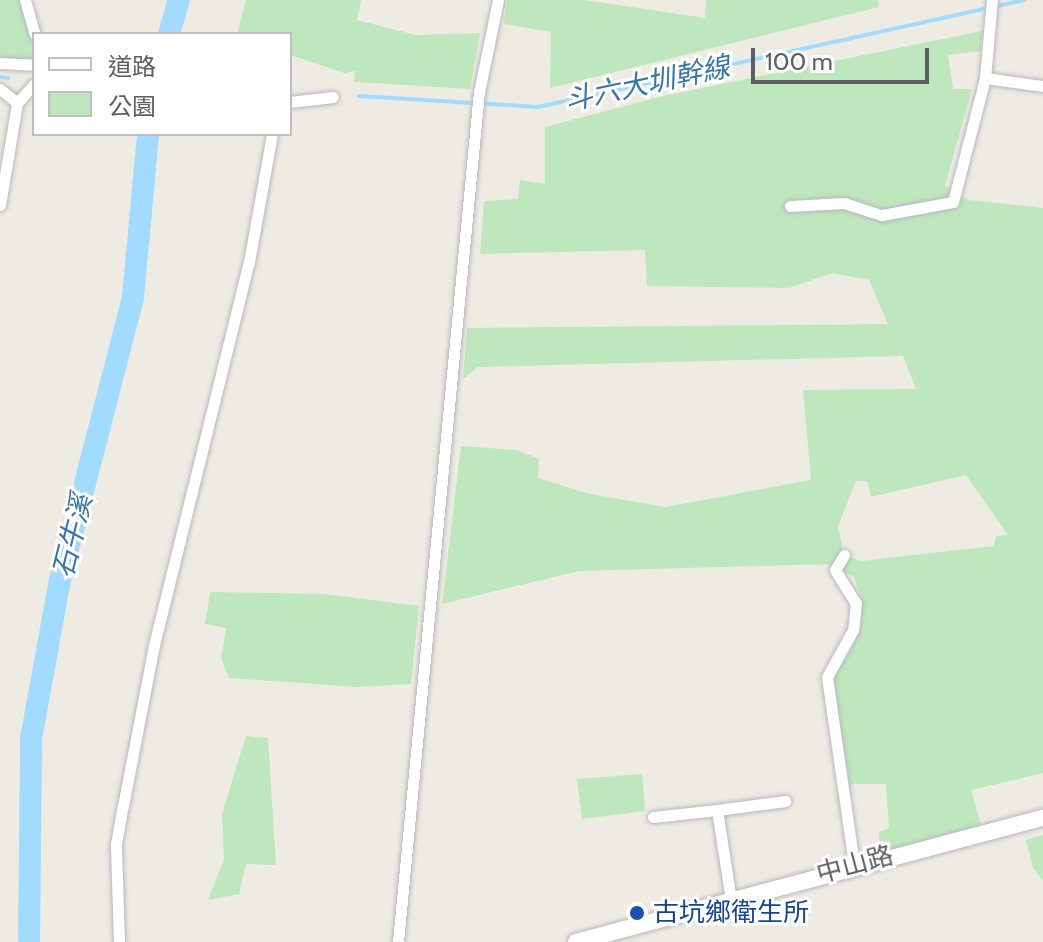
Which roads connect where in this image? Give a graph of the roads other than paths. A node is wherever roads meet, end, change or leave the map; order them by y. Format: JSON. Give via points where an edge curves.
{"nodes":[{"id":1,"x":25,"y":0,"type":"edge"},
{"id":2,"x":498,"y":0,"type":"edge"},
{"id":3,"x":992,"y":0,"type":"edge"},
{"id":4,"x":34,"y":32,"type":"edge"},
{"id":5,"x":0,"y":63,"type":"edge"},
{"id":6,"x":32,"y":65,"type":"edge"},
{"id":7,"x":985,"y":78,"type":"junction"},
{"id":8,"x":32,"y":86,"type":"edge"},
{"id":9,"x":1043,"y":86,"type":"edge"},
{"id":10,"x":1,"y":95,"type":"edge"},
{"id":11,"x":333,"y":97,"type":"dead end"},
{"id":12,"x":20,"y":100,"type":"junction"},
{"id":13,"x":292,"y":102,"type":"edge"},
{"id":14,"x":272,"y":136,"type":"edge"},
{"id":15,"x":0,"y":205,"type":"edge"},
{"id":16,"x":790,"y":206,"type":"dead end"},
{"id":17,"x":844,"y":555,"type":"dead end"},
{"id":18,"x":785,"y":801,"type":"dead end"},
{"id":19,"x":717,"y":810,"type":"junction"},
{"id":20,"x":653,"y":817,"type":"dead end"},
{"id":21,"x":1043,"y":818,"type":"edge"},
{"id":22,"x":854,"y":865,"type":"junction"},
{"id":23,"x":731,"y":900,"type":"junction"},
{"id":24,"x":119,"y":942,"type":"edge"},
{"id":25,"x":398,"y":942,"type":"edge"},
{"id":26,"x":576,"y":942,"type":"edge"}],
"edges":[{"from":1,"to":4,"type":"street"},
{"from":2,"to":25,"type":"street","via":[[479,92],[454,401]]},
{"from":3,"to":7,"type":"street"},
{"from":5,"to":6,"type":"street"},
{"from":7,"to":9,"type":"street"},
{"from":7,"to":16,"type":"street","via":[[953,202],[882,215],[844,203]]},
{"from":8,"to":12,"type":"street"},
{"from":10,"to":12,"type":"street"},
{"from":11,"to":13,"type":"street"},
{"from":12,"to":15,"type":"street"},
{"from":14,"to":24,"type":"street","via":[[249,262],[154,645],[123,806],[116,844]]},
{"from":17,"to":22,"type":"street","via":[[835,570],[856,603],[853,630],[827,677]]},
{"from":18,"to":19,"type":"street"},
{"from":19,"to":20,"type":"street"},
{"from":19,"to":23,"type":"street"},
{"from":21,"to":22,"type":"main road","name":"中山路"},
{"from":22,"to":23,"type":"main road","name":"中山路"},
{"from":23,"to":26,"type":"main road","name":"中山路"}]}
